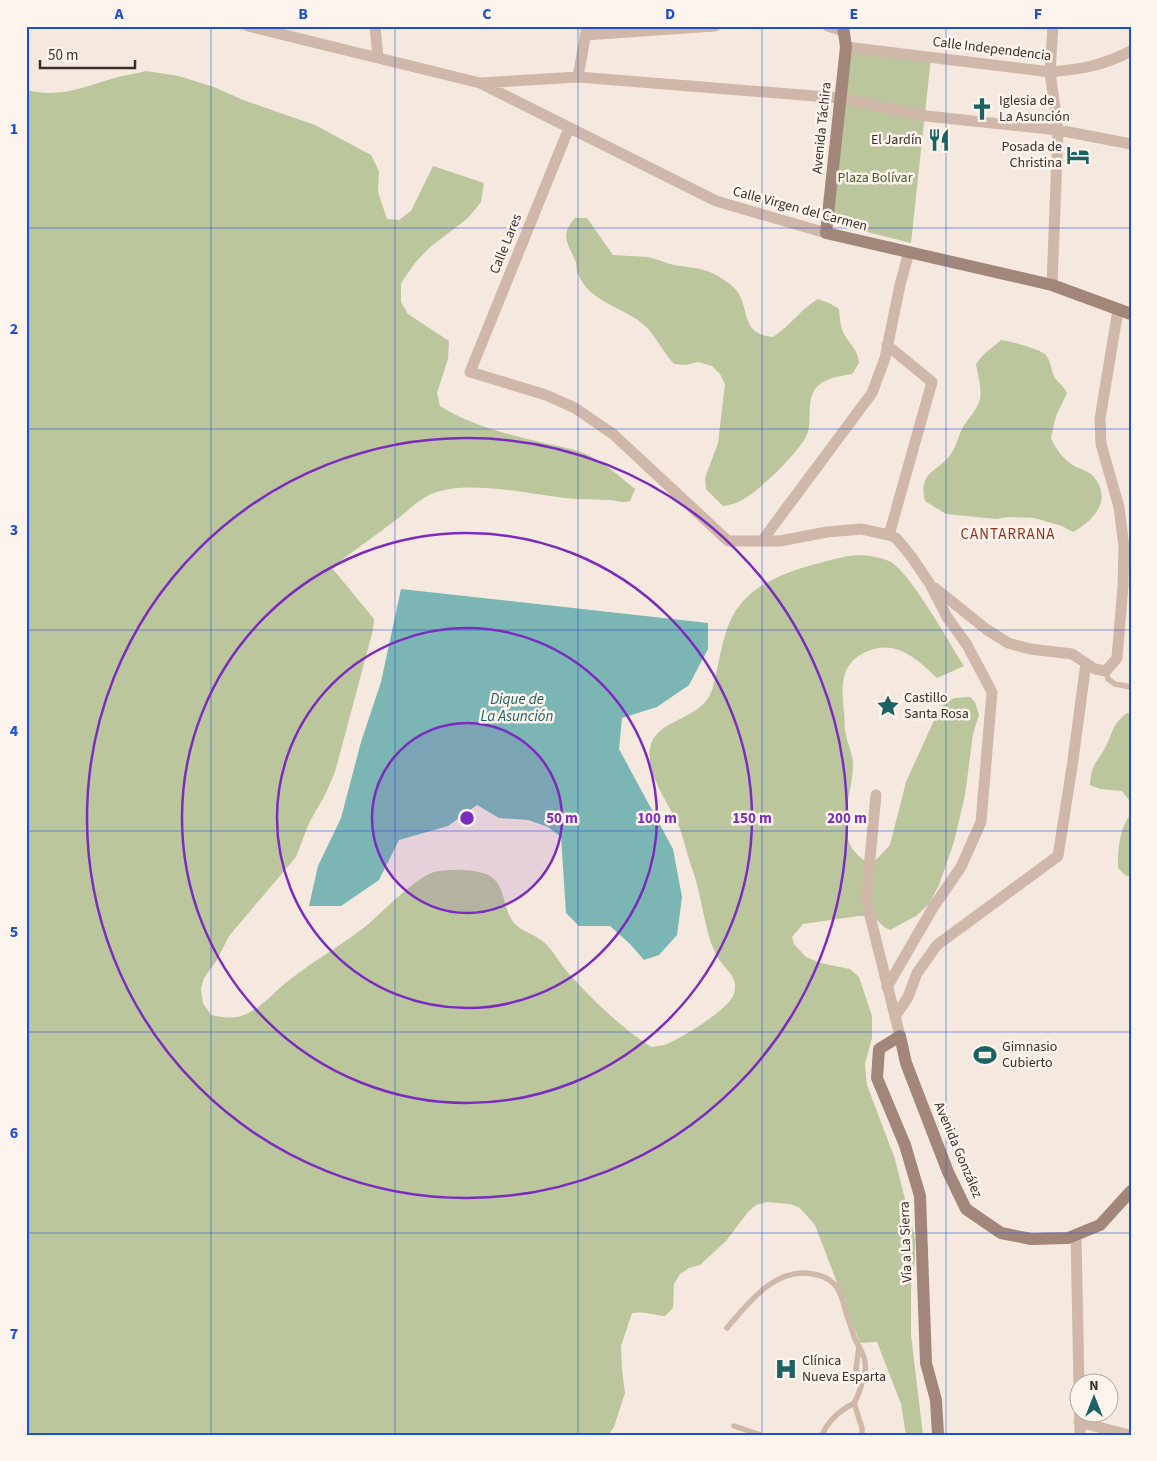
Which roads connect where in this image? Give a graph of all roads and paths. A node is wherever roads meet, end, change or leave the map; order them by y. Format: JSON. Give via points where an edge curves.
{"nodes":[{"id":1,"x":248,"y":26,"type":"edge"},
{"id":2,"x":375,"y":26,"type":"edge"},
{"id":3,"x":715,"y":26,"type":"edge"},
{"id":4,"x":828,"y":26,"type":"edge"},
{"id":5,"x":1053,"y":26,"type":"edge"},
{"id":6,"x":843,"y":29,"type":"edge"},
{"id":7,"x":586,"y":30,"type":"edge"},
{"id":8,"x":846,"y":47,"type":"junction"},
{"id":9,"x":1131,"y":51,"type":"edge"},
{"id":10,"x":378,"y":58,"type":"junction"},
{"id":11,"x":1050,"y":72,"type":"junction"},
{"id":12,"x":578,"y":77,"type":"junction"},
{"id":13,"x":480,"y":83,"type":"junction"},
{"id":14,"x":840,"y":98,"type":"junction"},
{"id":15,"x":569,"y":128,"type":"junction"},
{"id":16,"x":1058,"y":130,"type":"junction"},
{"id":17,"x":1131,"y":144,"type":"edge"},
{"id":18,"x":826,"y":233,"type":"junction"},
{"id":19,"x":909,"y":252,"type":"junction"},
{"id":20,"x":1052,"y":285,"type":"junction"},
{"id":21,"x":1118,"y":310,"type":"junction"},
{"id":22,"x":1131,"y":314,"type":"edge"},
{"id":23,"x":887,"y":346,"type":"junction"},
{"id":24,"x":889,"y":535,"type":"junction"},
{"id":25,"x":762,"y":541,"type":"junction"},
{"id":26,"x":930,"y":584,"type":"junction"},
{"id":27,"x":1086,"y":663,"type":"junction"},
{"id":28,"x":1106,"y":671,"type":"junction"},
{"id":29,"x":1131,"y":687,"type":"edge"},
{"id":30,"x":876,"y":795,"type":"dead end"},
{"id":31,"x":888,"y":987,"type":"junction"},
{"id":32,"x":895,"y":1017,"type":"junction"},
{"id":33,"x":900,"y":1036,"type":"junction"},
{"id":34,"x":1131,"y":1191,"type":"edge"},
{"id":35,"x":1076,"y":1235,"type":"junction"},
{"id":36,"x":728,"y":1328,"type":"dead end"},
{"id":37,"x":859,"y":1346,"type":"junction"},
{"id":38,"x":1079,"y":1374,"type":"edge"},
{"id":39,"x":861,"y":1385,"type":"junction"},
{"id":40,"x":854,"y":1403,"type":"junction"},
{"id":41,"x":1088,"y":1424,"type":"edge"},
{"id":42,"x":734,"y":1426,"type":"dead end"},
{"id":43,"x":760,"y":1435,"type":"edge"},
{"id":44,"x":822,"y":1435,"type":"edge"},
{"id":45,"x":862,"y":1435,"type":"edge"},
{"id":46,"x":938,"y":1435,"type":"edge"},
{"id":47,"x":1129,"y":1435,"type":"edge"}],
"edges":[{"from":1,"to":10,"type":"street"},
{"from":2,"to":10,"type":"street"},
{"from":3,"to":7,"type":"street"},
{"from":4,"to":6,"type":"street"},
{"from":5,"to":11,"type":"street"},
{"from":6,"to":8,"type":"street","name":"Avenida Táchira"},
{"from":7,"to":12,"type":"street"},
{"from":8,"to":11,"type":"street","name":"Calle Independencia"},
{"from":8,"to":14,"type":"street","name":"Avenida Táchira"},
{"from":9,"to":11,"type":"street","name":"Calle Independencia","via":[[1110,62]]},
{"from":10,"to":13,"type":"street"},
{"from":11,"to":16,"type":"street"},
{"from":12,"to":13,"type":"street"},
{"from":12,"to":14,"type":"street"},
{"from":13,"to":15,"type":"street","name":"Calle Virgen del Carmen"},
{"from":14,"to":16,"type":"street","via":[[926,116]]},
{"from":14,"to":18,"type":"street","name":"Avenida Táchira"},
{"from":15,"to":18,"type":"street","name":"Calle Virgen del Carmen","via":[[716,201]]},
{"from":15,"to":25,"type":"street","name":"Calle Lares","via":[[470,372],[546,395],[575,408],[612,434],[728,541]]},
{"from":16,"to":17,"type":"street"},
{"from":16,"to":20,"type":"street"},
{"from":18,"to":19,"type":"street","name":"Calle Virgen del Carmen"},
{"from":19,"to":20,"type":"street","name":"Calle Virgen del Carmen"},
{"from":19,"to":23,"type":"street"},
{"from":20,"to":21,"type":"street","name":"Calle Virgen del Carmen"},
{"from":21,"to":22,"type":"street","name":"Calle Virgen del Carmen"},
{"from":21,"to":28,"type":"street","via":[[1100,419],[1101,444],[1118,508],[1124,547],[1117,658]]},
{"from":23,"to":24,"type":"street","via":[[932,382]]},
{"from":23,"to":25,"type":"street","via":[[872,393]]},
{"from":24,"to":25,"type":"street","via":[[861,529]]},
{"from":24,"to":26,"type":"street","via":[[896,538]]},
{"from":26,"to":27,"type":"street","via":[[986,630],[1008,643],[1030,650],[1072,654]]},
{"from":26,"to":31,"type":"street","via":[[992,692],[981,822],[961,866]]},
{"from":27,"to":28,"type":"street"},
{"from":27,"to":32,"type":"street","via":[[1058,856],[937,945],[917,972],[908,997]]},
{"from":28,"to":29,"type":"lane","via":[[1108,679],[1115,684]]},
{"from":30,"to":31,"type":"street","via":[[866,900]]},
{"from":31,"to":32,"type":"street"},
{"from":32,"to":33,"type":"street"},
{"from":33,"to":35,"type":"street","name":"Avenida González","via":[[906,1063],[948,1172],[966,1209],[1001,1233],[1031,1239]]},
{"from":33,"to":46,"type":"street","name":"Vía a La Sierra","via":[[879,1049],[877,1078],[920,1196],[926,1362],[936,1400]]},
{"from":34,"to":35,"type":"street","name":"Avenida González","via":[[1100,1225]]},
{"from":35,"to":38,"type":"street"},
{"from":36,"to":37,"type":"lane","via":[[769,1285],[792,1274],[808,1273],[834,1284]]},
{"from":37,"to":39,"type":"lane","via":[[856,1369]]},
{"from":37,"to":39,"type":"lane","via":[[866,1357]]},
{"from":39,"to":40,"type":"lane"},
{"from":40,"to":44,"type":"lane","via":[[835,1415]]},
{"from":40,"to":45,"type":"lane"},
{"from":41,"to":47,"type":"street"},
{"from":42,"to":43,"type":"lane"}]}
